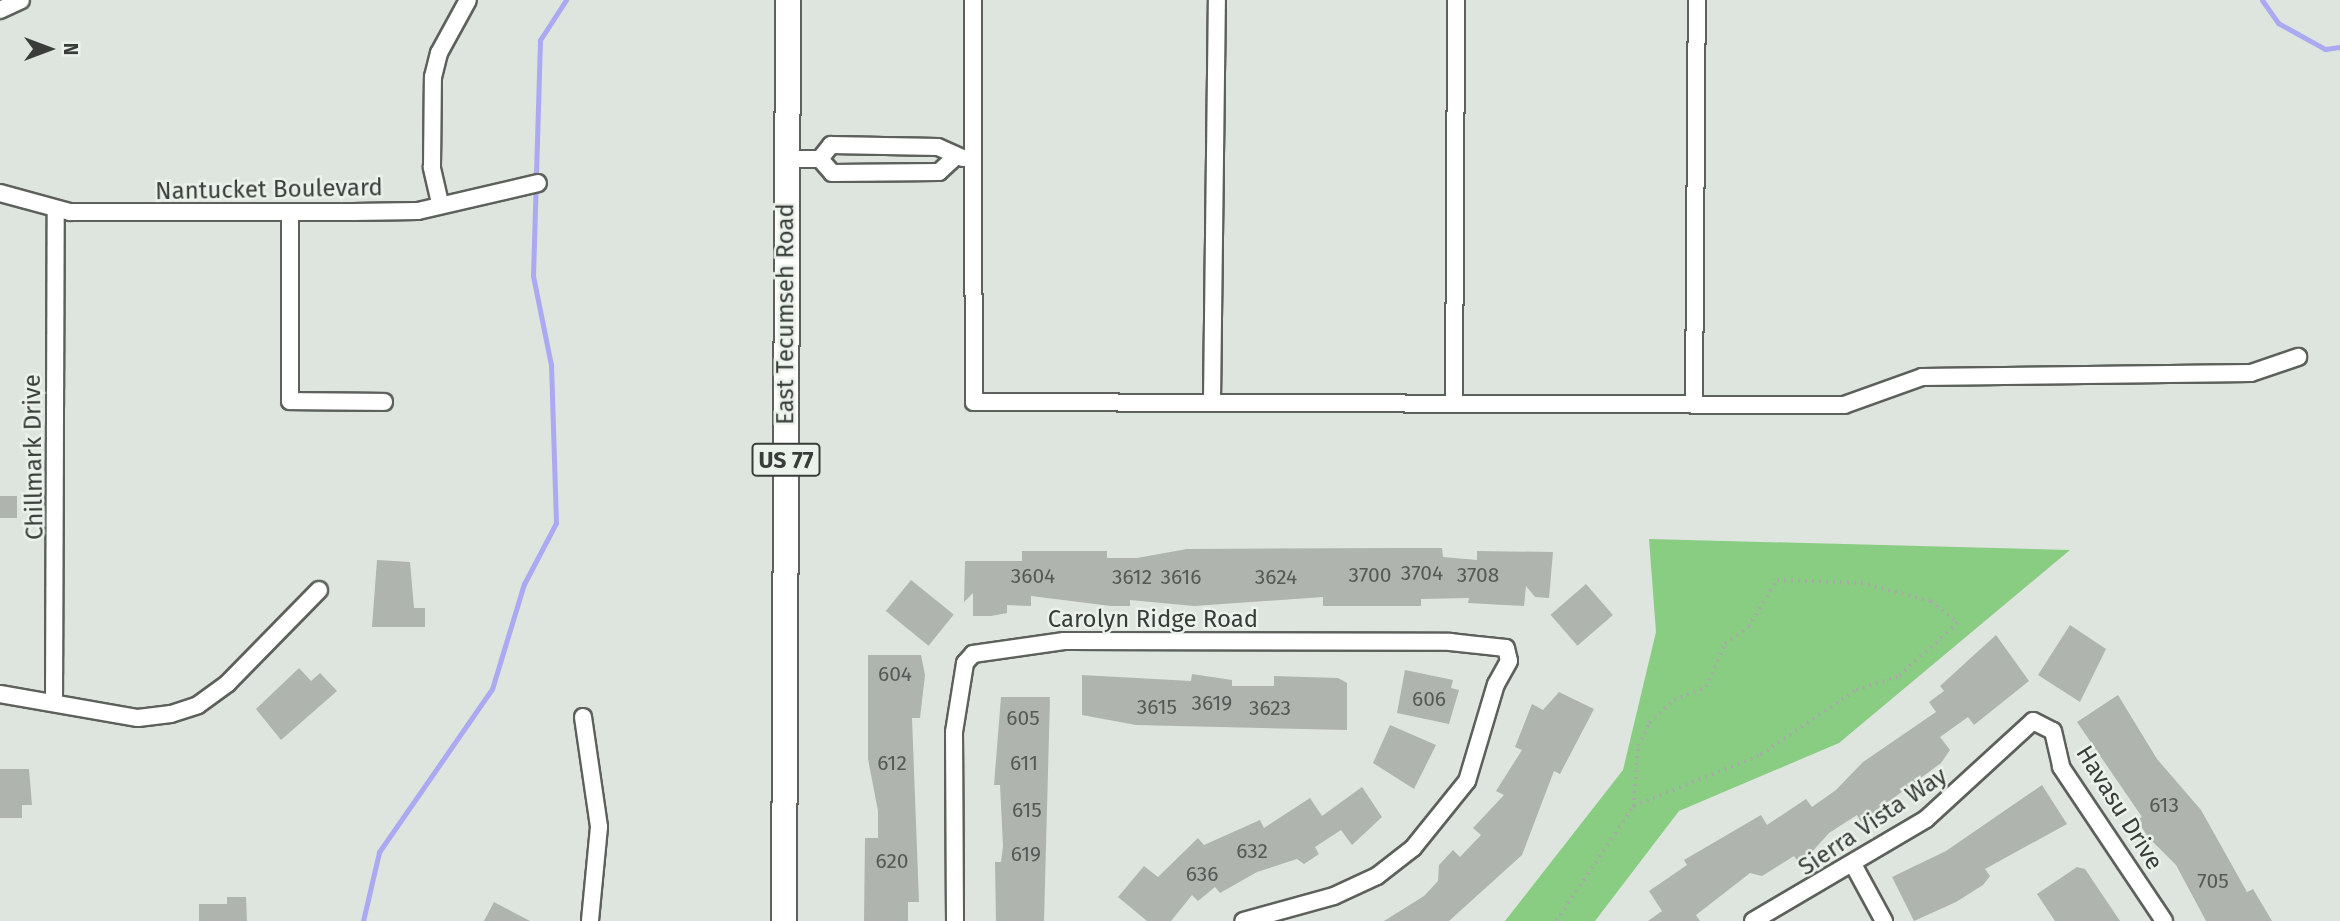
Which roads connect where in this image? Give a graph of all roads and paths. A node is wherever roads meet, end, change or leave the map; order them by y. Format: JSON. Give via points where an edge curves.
{"nodes":[{"id":1,"x":21,"y":0,"type":"edge"},
{"id":2,"x":788,"y":0,"type":"edge"},
{"id":3,"x":973,"y":0,"type":"edge"},
{"id":4,"x":1217,"y":0,"type":"edge"},
{"id":5,"x":1456,"y":0,"type":"edge"},
{"id":6,"x":1697,"y":0,"type":"edge"},
{"id":7,"x":466,"y":1,"type":"edge"},
{"id":8,"x":0,"y":10,"type":"edge"},
{"id":9,"x":961,"y":158,"type":"junction"},
{"id":10,"x":787,"y":159,"type":"junction"},
{"id":11,"x":820,"y":159,"type":"junction"},
{"id":12,"x":538,"y":183,"type":"dead end"},
{"id":13,"x":0,"y":193,"type":"edge"},
{"id":14,"x":440,"y":203,"type":"junction"},
{"id":15,"x":56,"y":211,"type":"junction"},
{"id":16,"x":290,"y":213,"type":"junction"},
{"id":17,"x":2298,"y":358,"type":"dead end"},
{"id":18,"x":1212,"y":401,"type":"junction"},
{"id":19,"x":384,"y":402,"type":"dead end"},
{"id":20,"x":1454,"y":403,"type":"junction"},
{"id":21,"x":1694,"y":405,"type":"junction"},
{"id":22,"x":319,"y":590,"type":"dead end"},
{"id":23,"x":0,"y":694,"type":"edge"},
{"id":24,"x":54,"y":703,"type":"junction"},
{"id":25,"x":583,"y":717,"type":"dead end"},
{"id":26,"x":2039,"y":721,"type":"joint"},
{"id":27,"x":1633,"y":807,"type":"junction"},
{"id":28,"x":1854,"y":866,"type":"junction"},
{"id":29,"x":590,"y":921,"type":"edge"},
{"id":30,"x":784,"y":921,"type":"edge"},
{"id":31,"x":955,"y":921,"type":"edge"},
{"id":32,"x":1243,"y":921,"type":"edge"},
{"id":33,"x":1556,"y":921,"type":"edge"},
{"id":34,"x":1753,"y":921,"type":"edge"},
{"id":35,"x":1884,"y":921,"type":"edge"},
{"id":36,"x":2164,"y":921,"type":"edge"}],
"edges":[{"from":1,"to":8,"type":"street"},
{"from":2,"to":10,"type":"main road","name":"East Tecumseh Road","number":"US 77"},
{"from":3,"to":9,"type":"street"},
{"from":4,"to":18,"type":"street"},
{"from":5,"to":20,"type":"street"},
{"from":6,"to":21,"type":"street"},
{"from":7,"to":14,"type":"street","via":[[439,52],[433,77],[432,167]]},
{"from":9,"to":11,"type":"street","via":[[939,147],[831,145]]},
{"from":9,"to":11,"type":"street","via":[[939,172],[832,173]]},
{"from":9,"to":18,"type":"street","via":[[974,402]]},
{"from":10,"to":11,"type":"street"},
{"from":10,"to":30,"type":"main road","name":"East Tecumseh Road","number":"US 77"},
{"from":12,"to":14,"type":"street","name":"Nantucket Boulevard"},
{"from":13,"to":15,"type":"street","name":"Nantucket Boulevard"},
{"from":14,"to":16,"type":"street","name":"Nantucket Boulevard","via":[[418,211]]},
{"from":15,"to":16,"type":"street","name":"Nantucket Boulevard"},
{"from":15,"to":24,"type":"street","name":"Chillmark Drive"},
{"from":16,"to":19,"type":"street","via":[[290,401]]},
{"from":17,"to":21,"type":"street","via":[[2251,373],[1922,377],[1844,405]]},
{"from":18,"to":20,"type":"street"},
{"from":20,"to":21,"type":"street"},
{"from":22,"to":24,"type":"street","via":[[267,649],[198,705],[138,718]]},
{"from":23,"to":24,"type":"street"},
{"from":25,"to":29,"type":"street","via":[[599,827]]},
{"from":26,"to":28,"type":"street","name":"Sierra Vista Way","via":[[2026,724],[1949,802]]},
{"from":26,"to":36,"type":"street","name":"Havasu Drive","via":[[2053,731],[2061,767]]},
{"from":27,"to":27,"type":"path","via":[[1759,756],[1855,691],[1898,677],[1958,623],[1931,601],[1861,583],[1777,580],[1748,627],[1725,644],[1706,687],[1674,701],[1649,723],[1638,746]]},
{"from":27,"to":33,"type":"path"},
{"from":28,"to":34,"type":"street","name":"Sierra Vista Way"},
{"from":28,"to":35,"type":"street"},
{"from":31,"to":32,"type":"street","name":"Carolyn Ridge Road","via":[[954,732],[965,663],[973,654],[1064,641],[1503,645],[1509,661],[1496,684],[1467,780],[1413,848],[1377,876],[1334,896]]}]}
